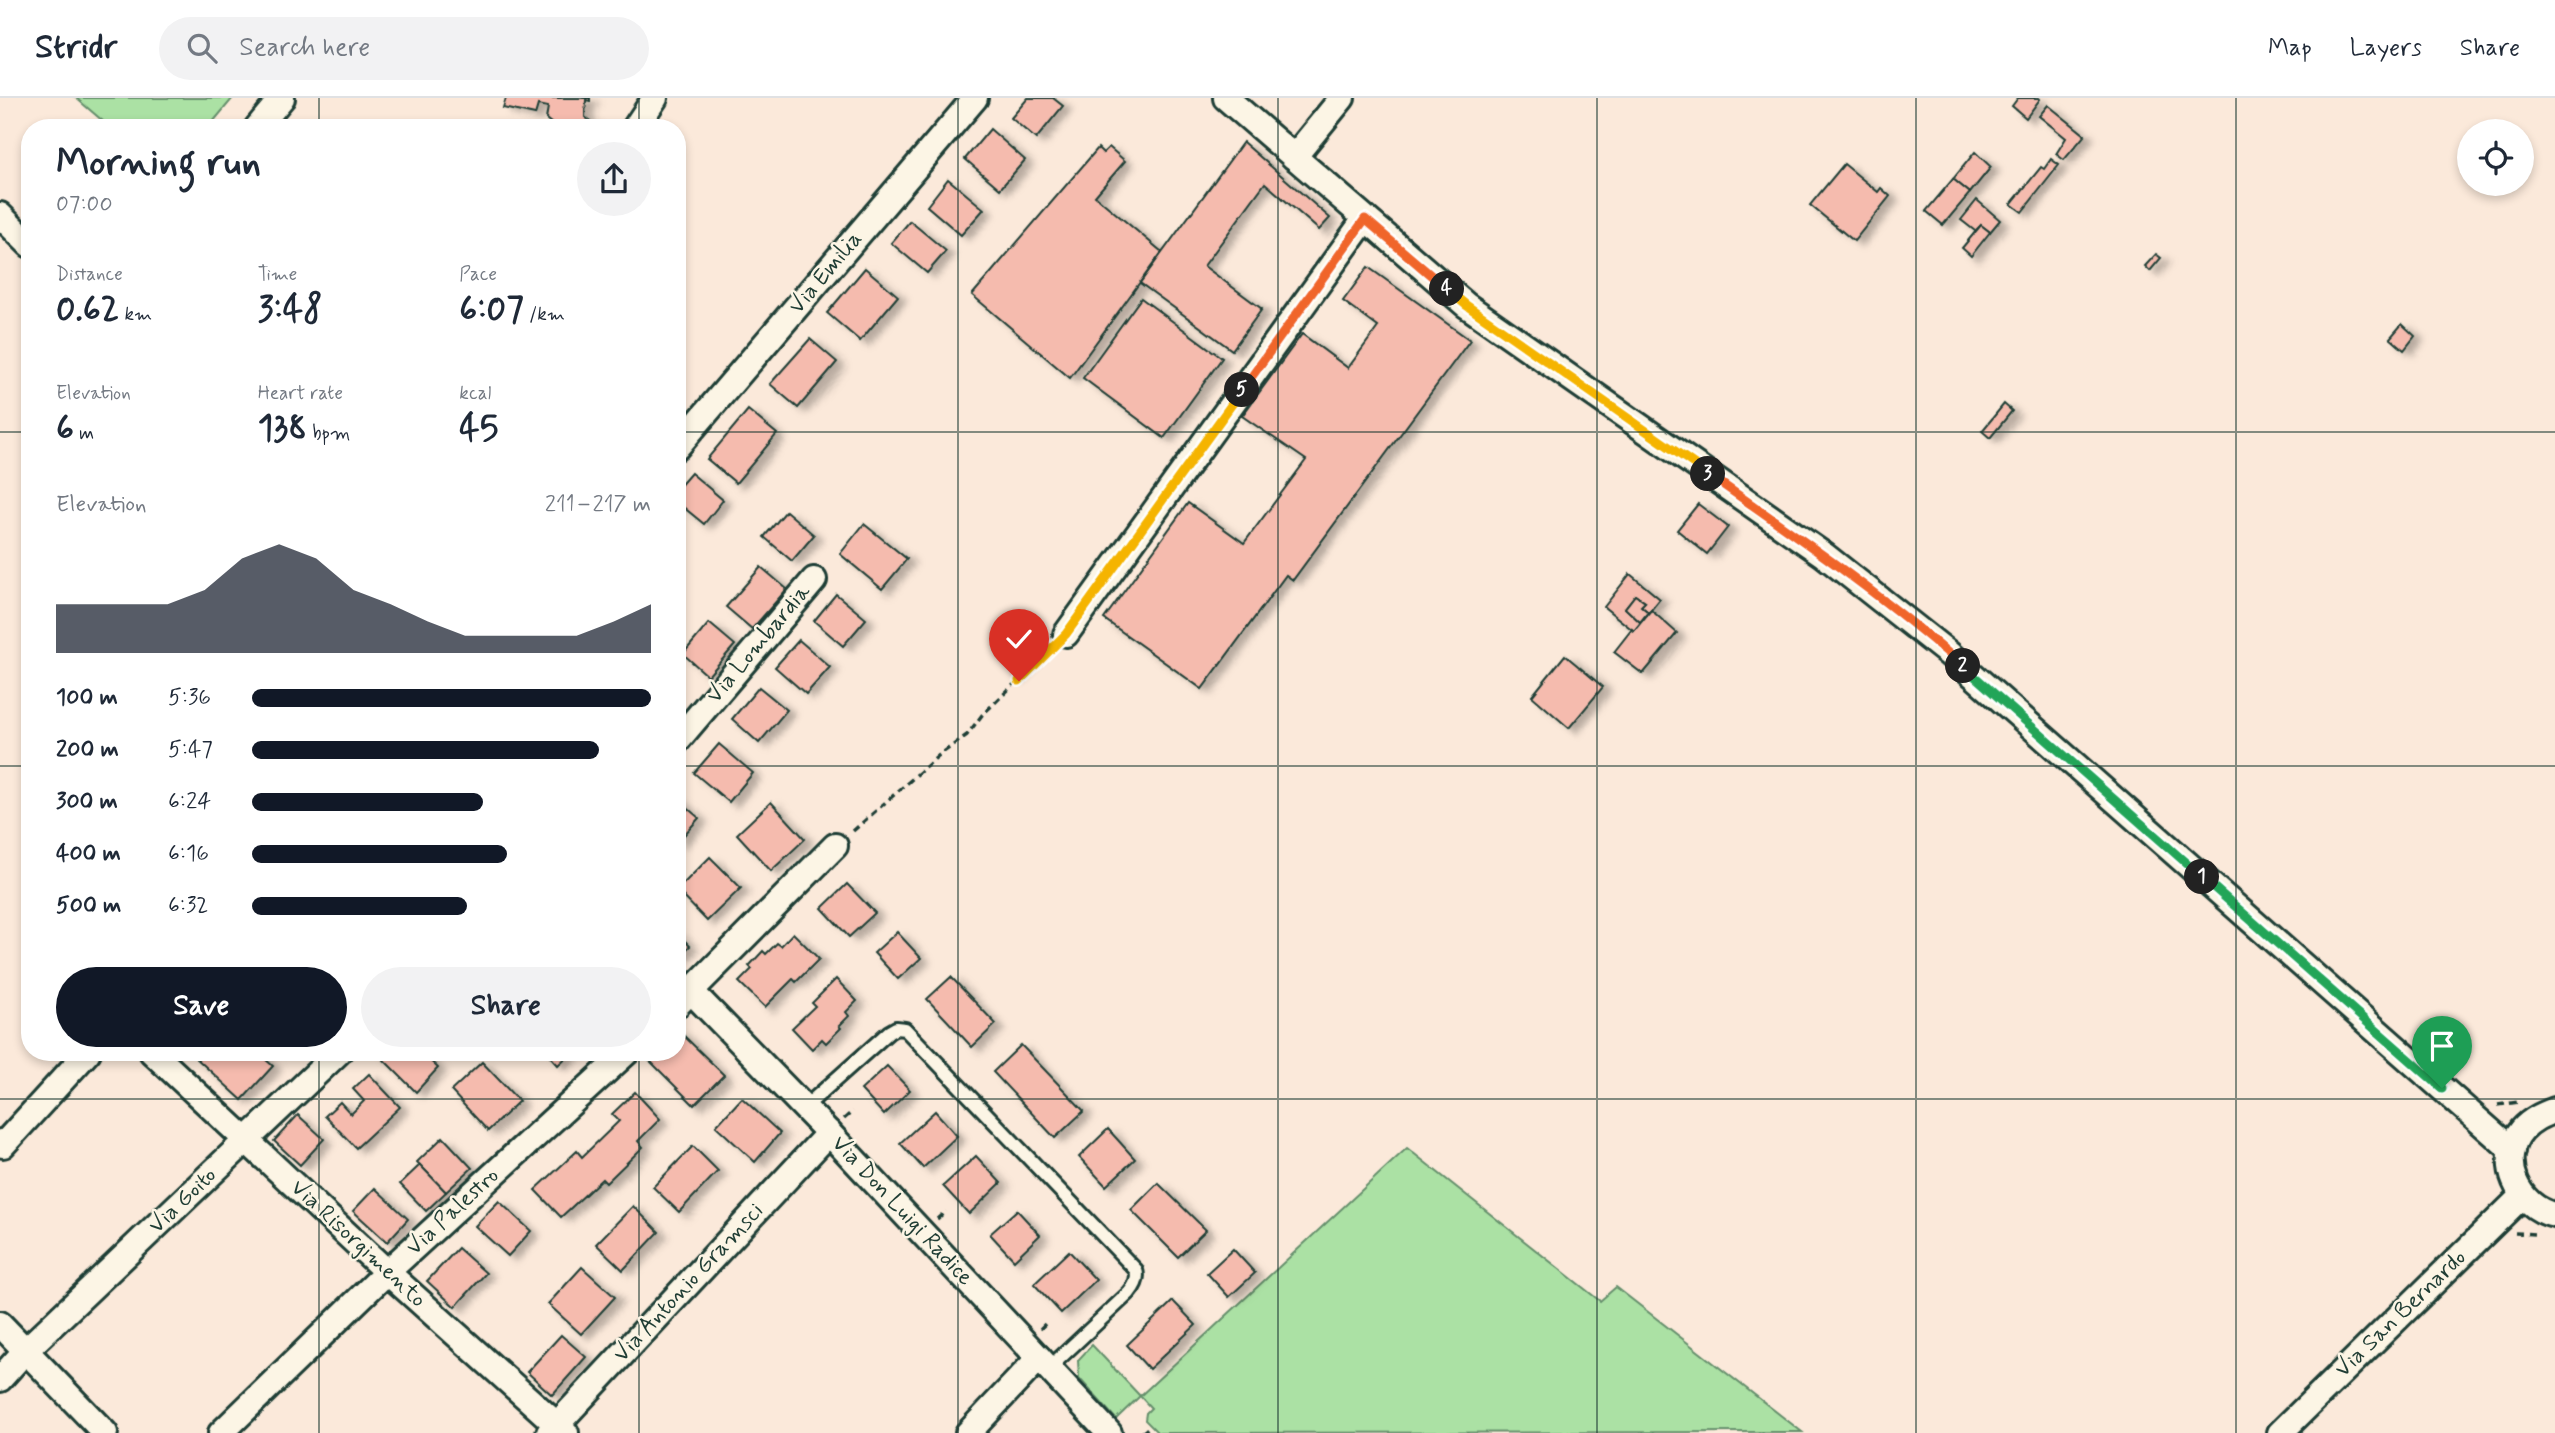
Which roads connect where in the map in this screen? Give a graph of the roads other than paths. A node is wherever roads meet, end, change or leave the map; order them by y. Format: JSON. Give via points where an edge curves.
{"nodes":[{"id":1,"x":282,"y":98,"type":"edge"},
{"id":2,"x":655,"y":98,"type":"edge"},
{"id":3,"x":975,"y":98,"type":"edge"},
{"id":4,"x":1226,"y":98,"type":"edge"},
{"id":5,"x":1342,"y":98,"type":"edge"},
{"id":6,"x":264,"y":119,"type":"edge"},
{"id":7,"x":641,"y":119,"type":"edge"},
{"id":8,"x":1294,"y":157,"type":"junction"},
{"id":9,"x":0,"y":215,"type":"edge"},
{"id":10,"x":1365,"y":219,"type":"junction"},
{"id":11,"x":21,"y":236,"type":"edge"},
{"id":12,"x":686,"y":436,"type":"edge"},
{"id":13,"x":814,"y":580,"type":"dead end"},
{"id":14,"x":1066,"y":634,"type":"road end"},
{"id":15,"x":686,"y":730,"type":"edge"},
{"id":16,"x":835,"y":846,"type":"road end"},
{"id":17,"x":686,"y":998,"type":"edge"},
{"id":18,"x":686,"y":1000,"type":"edge"},
{"id":19,"x":80,"y":1061,"type":"edge"},
{"id":20,"x":162,"y":1061,"type":"edge"},
{"id":21,"x":330,"y":1061,"type":"edge"},
{"id":22,"x":617,"y":1061,"type":"edge"},
{"id":23,"x":805,"y":1107,"type":"junction"},
{"id":24,"x":2555,"y":1110,"type":"edge"},
{"id":25,"x":829,"y":1133,"type":"junction"},
{"id":26,"x":246,"y":1141,"type":"junction"},
{"id":27,"x":2,"y":1144,"type":"edge"},
{"id":28,"x":2512,"y":1150,"type":"junction"},
{"id":29,"x":2522,"y":1196,"type":"junction"},
{"id":30,"x":2555,"y":1215,"type":"edge"},
{"id":31,"x":387,"y":1272,"type":"junction"},
{"id":32,"x":0,"y":1325,"type":"edge"},
{"id":33,"x":26,"y":1350,"type":"junction"},
{"id":34,"x":1044,"y":1363,"type":"junction"},
{"id":35,"x":0,"y":1379,"type":"edge"},
{"id":36,"x":557,"y":1430,"type":"edge"},
{"id":37,"x":104,"y":1433,"type":"edge"},
{"id":38,"x":221,"y":1433,"type":"edge"},
{"id":39,"x":968,"y":1433,"type":"edge"},
{"id":40,"x":1109,"y":1433,"type":"edge"},
{"id":41,"x":2280,"y":1433,"type":"edge"}],
"edges":[{"from":1,"to":6,"type":"street"},
{"from":2,"to":7,"type":"street"},
{"from":3,"to":12,"type":"street","name":"Via Emilia"},
{"from":4,"to":8,"type":"street"},
{"from":5,"to":8,"type":"street"},
{"from":8,"to":10,"type":"street"},
{"from":9,"to":11,"type":"street"},
{"from":10,"to":14,"type":"street"},
{"from":10,"to":28,"type":"street","via":[[1466,305],[1824,555],[1948,653]]},
{"from":13,"to":15,"type":"street","name":"Via Lombardia"},
{"from":16,"to":17,"type":"street"},
{"from":18,"to":23,"type":"street","name":"Via Don Luigi Radice"},
{"from":19,"to":27,"type":"street"},
{"from":20,"to":26,"type":"street","name":"Via Risorgimento"},
{"from":21,"to":26,"type":"street","name":"Via Goito"},
{"from":22,"to":31,"type":"street","name":"Via Palestro"},
{"from":23,"to":25,"type":"street","name":"Via Don Luigi Radice"},
{"from":23,"to":34,"type":"lane","via":[[889,1032],[905,1028],[1136,1270],[1135,1287]]},
{"from":24,"to":28,"type":"street","via":[[2536,1117],[2521,1131]]},
{"from":25,"to":34,"type":"street","name":"Via Don Luigi Radice"},
{"from":25,"to":36,"type":"street","name":"Via Antonio Gramsci"},
{"from":26,"to":31,"type":"street","name":"Via Risorgimento"},
{"from":26,"to":33,"type":"street","name":"Via Goito"},
{"from":28,"to":29,"type":"street","via":[[2511,1172]]},
{"from":29,"to":30,"type":"street"},
{"from":29,"to":41,"type":"street","name":"Via San Bernardo"},
{"from":31,"to":36,"type":"street","name":"Via Risorgimento"},
{"from":31,"to":38,"type":"street","name":"Via Palestro"},
{"from":32,"to":33,"type":"street"},
{"from":33,"to":35,"type":"street","name":"Via Goito"},
{"from":33,"to":37,"type":"street"},
{"from":34,"to":39,"type":"street"},
{"from":34,"to":40,"type":"street","name":"Via Don Luigi Radice"}]}
